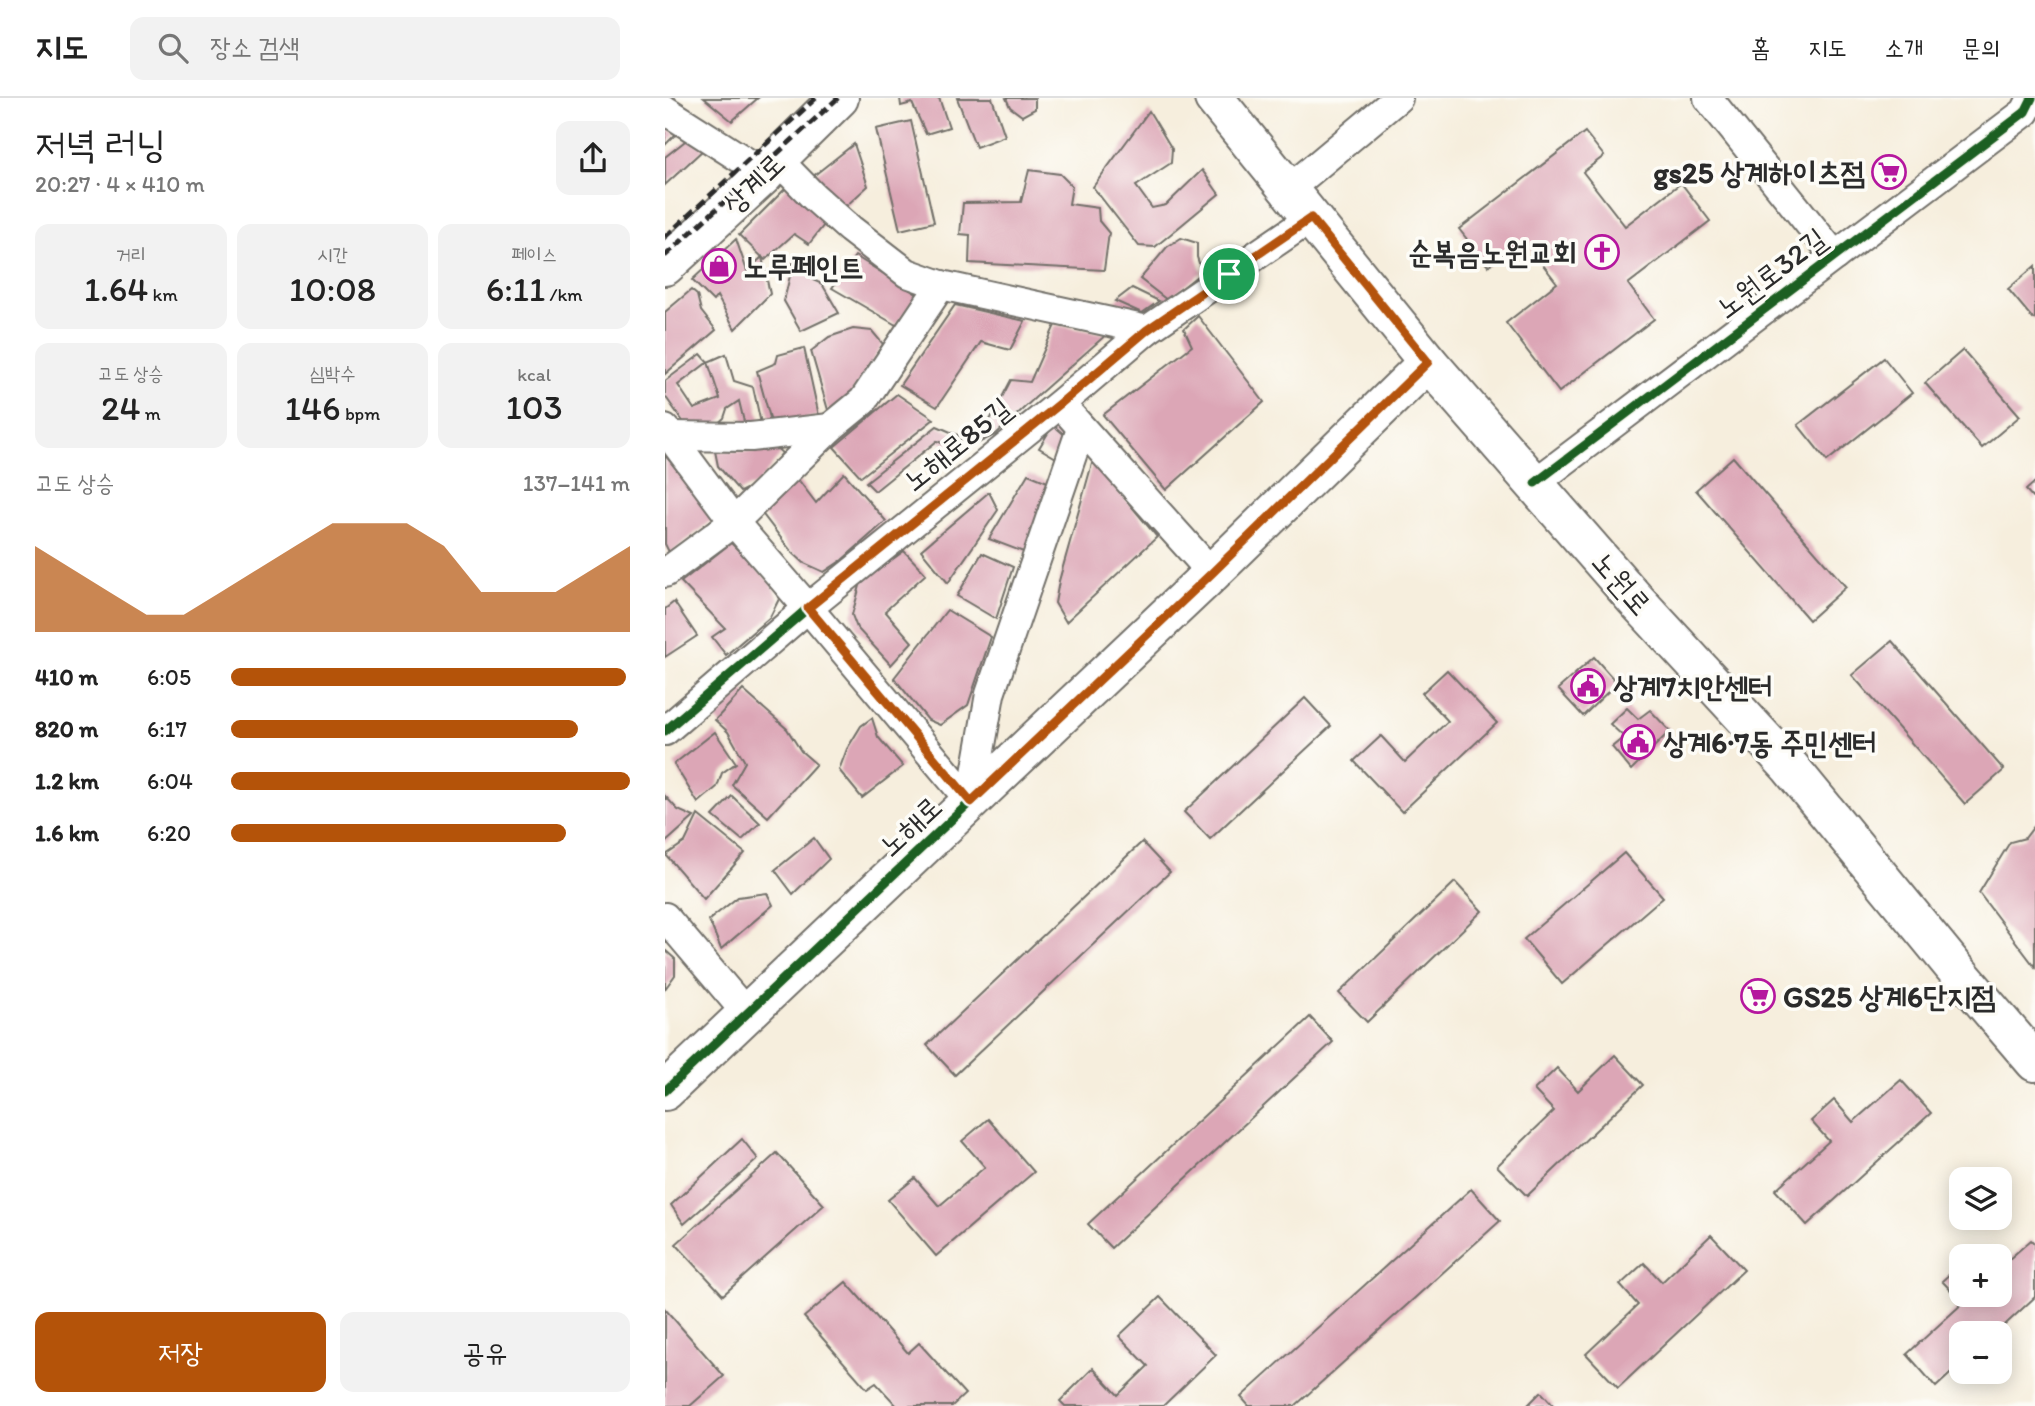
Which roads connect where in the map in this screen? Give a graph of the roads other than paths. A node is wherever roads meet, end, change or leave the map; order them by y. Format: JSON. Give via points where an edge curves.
{"nodes":[{"id":1,"x":839,"y":98,"type":"edge"},
{"id":2,"x":1214,"y":98,"type":"edge"},
{"id":3,"x":1708,"y":98,"type":"edge"},
{"id":4,"x":2032,"y":98,"type":"edge"},
{"id":5,"x":1397,"y":99,"type":"edge"},
{"id":6,"x":665,"y":110,"type":"edge"},
{"id":7,"x":771,"y":167,"type":"junction"},
{"id":8,"x":1299,"y":204,"type":"junction"},
{"id":9,"x":1835,"y":256,"type":"junction"},
{"id":10,"x":665,"y":266,"type":"edge"},
{"id":11,"x":941,"y":285,"type":"junction"},
{"id":12,"x":1147,"y":330,"type":"junction"},
{"id":13,"x":1428,"y":362,"type":"junction"},
{"id":14,"x":1061,"y":403,"type":"junction"},
{"id":15,"x":830,"y":428,"type":"junction"},
{"id":16,"x":1081,"y":429,"type":"junction"},
{"id":17,"x":668,"y":433,"type":"edge"},
{"id":18,"x":1535,"y":483,"type":"junction"},
{"id":19,"x":734,"y":522,"type":"junction"},
{"id":20,"x":665,"y":573,"type":"edge"},
{"id":21,"x":1212,"y":573,"type":"junction"},
{"id":22,"x":808,"y":608,"type":"junction"},
{"id":23,"x":665,"y":731,"type":"edge"},
{"id":24,"x":971,"y":802,"type":"junction"},
{"id":25,"x":665,"y":917,"type":"edge"},
{"id":26,"x":747,"y":1014,"type":"junction"},
{"id":27,"x":2029,"y":1044,"type":"edge"},
{"id":28,"x":665,"y":1091,"type":"edge"}],
"edges":[{"from":1,"to":7,"type":"main road","name":"상계로"},
{"from":2,"to":8,"type":"main road","name":"노원로"},
{"from":3,"to":9,"type":"street"},
{"from":4,"to":9,"type":"street","name":"노원로32길","via":[[2025,112]]},
{"from":5,"to":8,"type":"street","name":"노해로85길"},
{"from":6,"to":7,"type":"street"},
{"from":7,"to":10,"type":"main road","name":"상계로"},
{"from":7,"to":11,"type":"street","via":[[907,273]]},
{"from":8,"to":12,"type":"street","name":"노해로85길"},
{"from":8,"to":13,"type":"main road","name":"노원로"},
{"from":9,"to":18,"type":"street","name":"노원로32길"},
{"from":11,"to":12,"type":"street"},
{"from":11,"to":15,"type":"street","via":[[863,401]]},
{"from":12,"to":14,"type":"street","name":"노해로85길"},
{"from":13,"to":18,"type":"main road","name":"노원로"},
{"from":13,"to":21,"type":"main road","name":"노해로"},
{"from":14,"to":16,"type":"street"},
{"from":14,"to":22,"type":"street","name":"노해로85길"},
{"from":15,"to":17,"type":"street","via":[[751,437]]},
{"from":15,"to":19,"type":"street"},
{"from":16,"to":21,"type":"street"},
{"from":16,"to":24,"type":"street","name":"노해로","via":[[991,694]]},
{"from":17,"to":19,"type":"street"},
{"from":18,"to":27,"type":"main road","name":"노원로","via":[[1789,766],[1953,966]]},
{"from":19,"to":20,"type":"street"},
{"from":19,"to":22,"type":"street"},
{"from":21,"to":24,"type":"main road","name":"노해로"},
{"from":22,"to":23,"type":"street","name":"노해로85길"},
{"from":22,"to":24,"type":"street"},
{"from":24,"to":26,"type":"main road","name":"노해로"},
{"from":25,"to":26,"type":"street"},
{"from":26,"to":28,"type":"main road","name":"노해로"}]}
